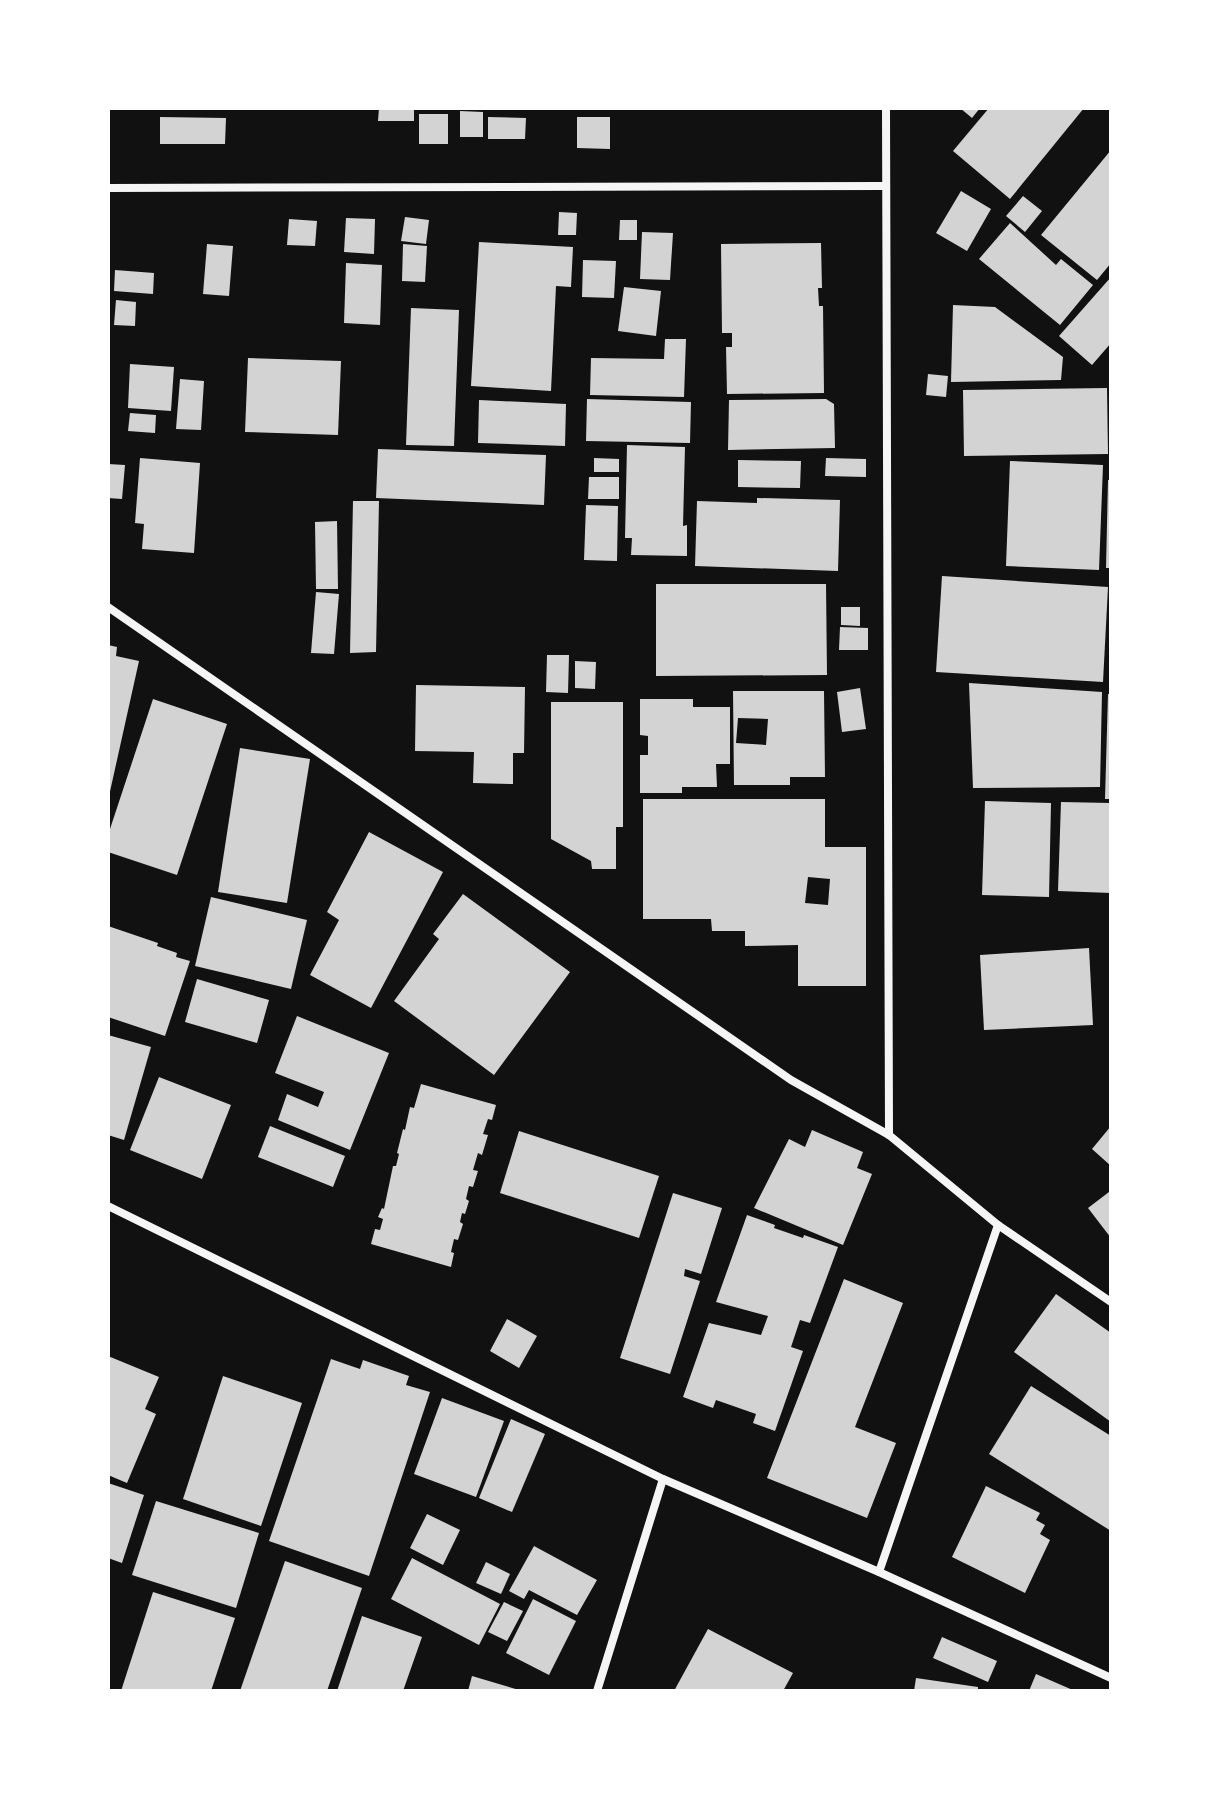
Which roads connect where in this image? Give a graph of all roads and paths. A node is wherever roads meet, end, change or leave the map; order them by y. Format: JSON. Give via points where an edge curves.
{"nodes":[{"id":1,"x":886,"y":108,"type":"edge"},
{"id":2,"x":885,"y":186,"type":"junction"},
{"id":3,"x":108,"y":188,"type":"edge"},
{"id":4,"x":108,"y":607,"type":"edge"},
{"id":5,"x":889,"y":1135,"type":"junction"},
{"id":6,"x":108,"y":1206,"type":"edge"},
{"id":7,"x":998,"y":1225,"type":"junction"},
{"id":8,"x":1111,"y":1302,"type":"edge"},
{"id":9,"x":663,"y":1479,"type":"junction"},
{"id":10,"x":879,"y":1572,"type":"junction"},
{"id":11,"x":1111,"y":1678,"type":"edge"},
{"id":12,"x":597,"y":1691,"type":"edge"}],
"edges":[{"from":1,"to":2,"type":"street"},
{"from":2,"to":3,"type":"street"},
{"from":2,"to":5,"type":"street"},
{"from":4,"to":5,"type":"street","via":[[791,1080]]},
{"from":5,"to":7,"type":"street"},
{"from":6,"to":9,"type":"street"},
{"from":7,"to":8,"type":"street"},
{"from":7,"to":10,"type":"street"},
{"from":9,"to":10,"type":"street"},
{"from":9,"to":12,"type":"street"},
{"from":10,"to":11,"type":"street"}]}
